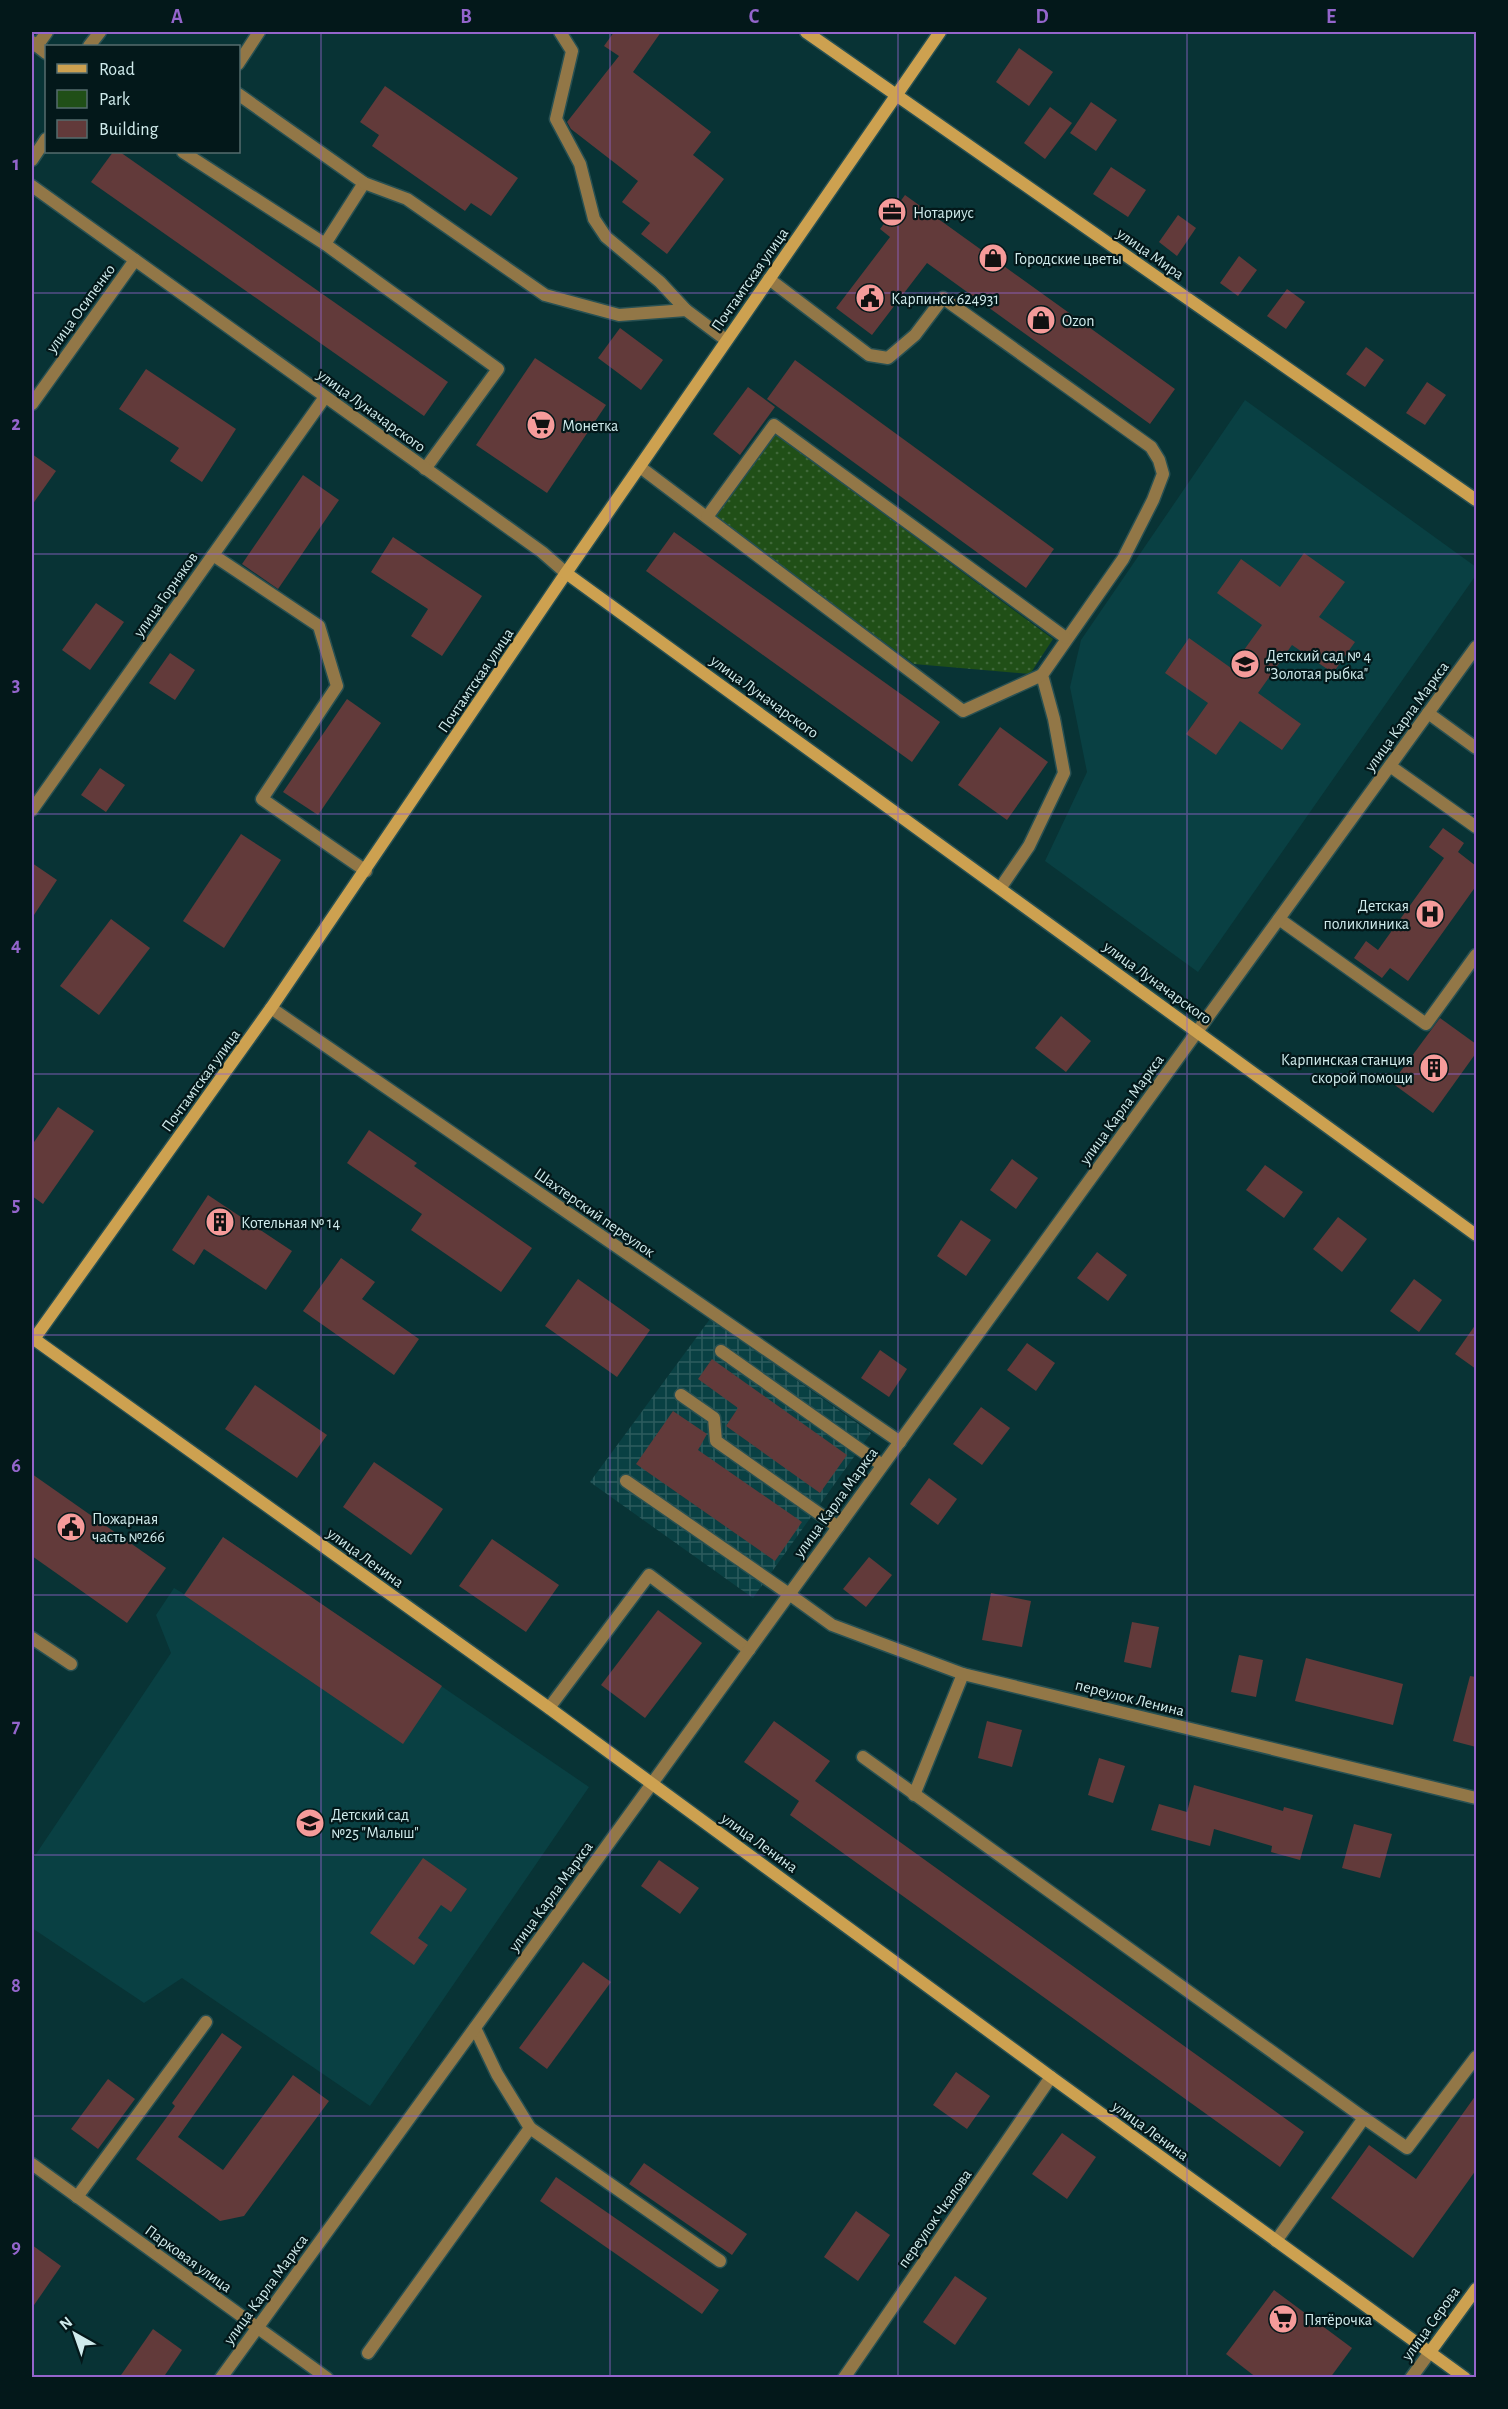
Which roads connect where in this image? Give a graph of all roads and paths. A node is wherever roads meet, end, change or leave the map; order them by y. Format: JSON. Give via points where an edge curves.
{"nodes":[{"id":1,"x":47,"y":32,"type":"edge"},
{"id":2,"x":100,"y":32,"type":"edge"},
{"id":3,"x":259,"y":32,"type":"edge"},
{"id":4,"x":560,"y":32,"type":"edge"},
{"id":5,"x":806,"y":32,"type":"edge"},
{"id":6,"x":940,"y":32,"type":"edge"},
{"id":7,"x":90,"y":45,"type":"edge"},
{"id":8,"x":38,"y":47,"type":"edge"},
{"id":9,"x":240,"y":61,"type":"edge"},
{"id":10,"x":240,"y":95,"type":"edge"},
{"id":11,"x":896,"y":95,"type":"junction"},
{"id":12,"x":45,"y":140,"type":"edge"},
{"id":13,"x":185,"y":153,"type":"edge"},
{"id":14,"x":32,"y":160,"type":"edge"},
{"id":15,"x":364,"y":183,"type":"junction"},
{"id":16,"x":32,"y":186,"type":"edge"},
{"id":17,"x":325,"y":244,"type":"junction"},
{"id":18,"x":135,"y":260,"type":"junction"},
{"id":19,"x":769,"y":279,"type":"junction"},
{"id":20,"x":686,"y":310,"type":"junction"},
{"id":21,"x":726,"y":340,"type":"junction"},
{"id":22,"x":325,"y":397,"type":"junction"},
{"id":23,"x":32,"y":404,"type":"edge"},
{"id":24,"x":640,"y":467,"type":"junction"},
{"id":25,"x":425,"y":469,"type":"junction"},
{"id":26,"x":1476,"y":500,"type":"edge"},
{"id":27,"x":707,"y":517,"type":"junction"},
{"id":28,"x":213,"y":555,"type":"junction"},
{"id":29,"x":566,"y":573,"type":"junction"},
{"id":30,"x":1066,"y":638,"type":"junction"},
{"id":31,"x":1476,"y":646,"type":"edge"},
{"id":32,"x":1042,"y":675,"type":"junction"},
{"id":33,"x":1428,"y":713,"type":"junction"},
{"id":34,"x":1476,"y":748,"type":"edge"},
{"id":35,"x":1390,"y":766,"type":"junction"},
{"id":36,"x":32,"y":810,"type":"edge"},
{"id":37,"x":1476,"y":827,"type":"edge"},
{"id":38,"x":366,"y":871,"type":"junction"},
{"id":39,"x":1001,"y":887,"type":"junction"},
{"id":40,"x":1279,"y":919,"type":"junction"},
{"id":41,"x":1476,"y":955,"type":"edge"},
{"id":42,"x":272,"y":1008,"type":"junction"},
{"id":43,"x":1198,"y":1031,"type":"junction"},
{"id":44,"x":1476,"y":1235,"type":"edge"},
{"id":45,"x":32,"y":1340,"type":"edge"},
{"id":46,"x":721,"y":1351,"type":"dead end"},
{"id":47,"x":681,"y":1395,"type":"dead end"},
{"id":48,"x":900,"y":1442,"type":"junction"},
{"id":49,"x":882,"y":1465,"type":"junction"},
{"id":50,"x":626,"y":1481,"type":"dead end"},
{"id":51,"x":838,"y":1527,"type":"junction"},
{"id":52,"x":789,"y":1594,"type":"junction"},
{"id":53,"x":32,"y":1638,"type":"edge"},
{"id":54,"x":748,"y":1650,"type":"junction"},
{"id":55,"x":71,"y":1664,"type":"dead end"},
{"id":56,"x":963,"y":1674,"type":"junction"},
{"id":57,"x":549,"y":1707,"type":"junction"},
{"id":58,"x":863,"y":1756,"type":"dead end"},
{"id":59,"x":652,"y":1783,"type":"junction"},
{"id":60,"x":914,"y":1794,"type":"junction"},
{"id":61,"x":1476,"y":1798,"type":"edge"},
{"id":62,"x":207,"y":2022,"type":"dead end"},
{"id":63,"x":475,"y":2028,"type":"junction"},
{"id":64,"x":1476,"y":2057,"type":"edge"},
{"id":65,"x":1051,"y":2077,"type":"junction"},
{"id":66,"x":1364,"y":2118,"type":"junction"},
{"id":67,"x":530,"y":2128,"type":"junction"},
{"id":68,"x":32,"y":2164,"type":"edge"},
{"id":69,"x":77,"y":2197,"type":"junction"},
{"id":70,"x":1276,"y":2241,"type":"junction"},
{"id":71,"x":720,"y":2261,"type":"dead end"},
{"id":72,"x":1476,"y":2289,"type":"edge"},
{"id":73,"x":257,"y":2328,"type":"junction"},
{"id":74,"x":1430,"y":2352,"type":"junction"},
{"id":75,"x":368,"y":2353,"type":"dead end"},
{"id":76,"x":221,"y":2378,"type":"edge"},
{"id":77,"x":327,"y":2378,"type":"edge"},
{"id":78,"x":844,"y":2378,"type":"edge"},
{"id":79,"x":1411,"y":2378,"type":"edge"},
{"id":80,"x":1465,"y":2378,"type":"edge"}],
"edges":[{"from":1,"to":8,"type":"street"},
{"from":2,"to":7,"type":"street"},
{"from":3,"to":9,"type":"street"},
{"from":4,"to":20,"type":"street","via":[[572,51],[556,119],[580,164],[594,219],[606,237],[660,282]]},
{"from":5,"to":11,"type":"street","name":"улица Мира"},
{"from":6,"to":11,"type":"street","name":"Почтамтская улица"},
{"from":10,"to":15,"type":"street"},
{"from":11,"to":19,"type":"street","name":"Почтамтская улица"},
{"from":11,"to":26,"type":"street","name":"улица Мира"},
{"from":12,"to":14,"type":"street"},
{"from":13,"to":17,"type":"street"},
{"from":15,"to":17,"type":"street"},
{"from":15,"to":20,"type":"street","via":[[407,199],[545,295],[619,315]]},
{"from":16,"to":18,"type":"street","name":"улица Луначарского"},
{"from":17,"to":25,"type":"street","via":[[498,369]]},
{"from":18,"to":22,"type":"street","name":"улица Луначарского"},
{"from":18,"to":23,"type":"street","name":"улица Осипенко"},
{"from":19,"to":21,"type":"street","name":"Почтамтская улица"},
{"from":19,"to":30,"type":"street","via":[[869,355],[888,358],[915,335],[943,298],[1151,447],[1163,474],[1153,500],[1123,559]]},
{"from":20,"to":21,"type":"street"},
{"from":21,"to":24,"type":"street","name":"Почтамтская улица"},
{"from":22,"to":25,"type":"street","name":"улица Луначарского"},
{"from":22,"to":28,"type":"street","name":"улица Горняков"},
{"from":24,"to":27,"type":"street"},
{"from":24,"to":29,"type":"street","name":"Почтамтская улица"},
{"from":25,"to":29,"type":"street","name":"улица Луначарского"},
{"from":27,"to":30,"type":"street","via":[[774,425]]},
{"from":27,"to":32,"type":"street","via":[[963,711]]},
{"from":28,"to":36,"type":"street","name":"улица Горняков"},
{"from":28,"to":38,"type":"street","via":[[319,626],[337,686],[262,799]]},
{"from":29,"to":38,"type":"street","name":"Почтамтская улица"},
{"from":29,"to":39,"type":"street","name":"улица Луначарского"},
{"from":30,"to":32,"type":"street"},
{"from":31,"to":33,"type":"street","name":"улица Карла Маркса"},
{"from":32,"to":39,"type":"street","via":[[1064,773],[1029,846]]},
{"from":33,"to":34,"type":"street"},
{"from":33,"to":35,"type":"street","name":"улица Карла Маркса"},
{"from":35,"to":37,"type":"street"},
{"from":35,"to":40,"type":"street","name":"улица Карла Маркса"},
{"from":38,"to":42,"type":"street","name":"Почтамтская улица"},
{"from":39,"to":43,"type":"street","name":"улица Луначарского"},
{"from":40,"to":41,"type":"street","via":[[1426,1024]]},
{"from":40,"to":43,"type":"street","name":"улица Карла Маркса"},
{"from":42,"to":45,"type":"street","name":"Почтамтская улица"},
{"from":42,"to":48,"type":"street","name":"Шахтерский переулок"},
{"from":43,"to":44,"type":"street","name":"улица Луначарского"},
{"from":43,"to":48,"type":"street","name":"улица Карла Маркса"},
{"from":45,"to":57,"type":"street","name":"улица Ленина"},
{"from":46,"to":49,"type":"street"},
{"from":47,"to":51,"type":"street","via":[[714,1418],[716,1441]]},
{"from":48,"to":49,"type":"street","name":"улица Карла Маркса"},
{"from":49,"to":51,"type":"street","name":"улица Карла Маркса"},
{"from":50,"to":52,"type":"street","name":"переулок Ленина"},
{"from":51,"to":52,"type":"street","name":"улица Карла Маркса"},
{"from":52,"to":54,"type":"street","name":"улица Карла Маркса"},
{"from":52,"to":56,"type":"street","name":"переулок Ленина","via":[[832,1625]]},
{"from":53,"to":55,"type":"street"},
{"from":54,"to":57,"type":"street","via":[[650,1575]]},
{"from":54,"to":59,"type":"street","name":"улица Карла Маркса"},
{"from":56,"to":60,"type":"street"},
{"from":56,"to":61,"type":"street","name":"переулок Ленина"},
{"from":57,"to":59,"type":"street","name":"улица Ленина"},
{"from":58,"to":60,"type":"street"},
{"from":59,"to":63,"type":"street","name":"улица Карла Маркса"},
{"from":59,"to":65,"type":"street","name":"улица Ленина"},
{"from":60,"to":66,"type":"street"},
{"from":62,"to":69,"type":"street"},
{"from":63,"to":67,"type":"street"},
{"from":63,"to":73,"type":"street","name":"улица Карла Маркса"},
{"from":64,"to":66,"type":"street","via":[[1407,2148]]},
{"from":65,"to":70,"type":"street","name":"улица Ленина"},
{"from":65,"to":78,"type":"street","name":"переулок Чкалова"},
{"from":66,"to":70,"type":"street"},
{"from":67,"to":71,"type":"street"},
{"from":67,"to":75,"type":"street"},
{"from":68,"to":69,"type":"street","name":"Парковая улица"},
{"from":69,"to":73,"type":"street","name":"Парковая улица"},
{"from":70,"to":74,"type":"street","name":"улица Ленина"},
{"from":72,"to":74,"type":"street","name":"улица Серова"},
{"from":73,"to":76,"type":"street","name":"улица Карла Маркса"},
{"from":73,"to":77,"type":"street","name":"Парковая улица"},
{"from":74,"to":79,"type":"street","name":"улица Серова"},
{"from":74,"to":80,"type":"street","name":"улица Ленина"}]}
